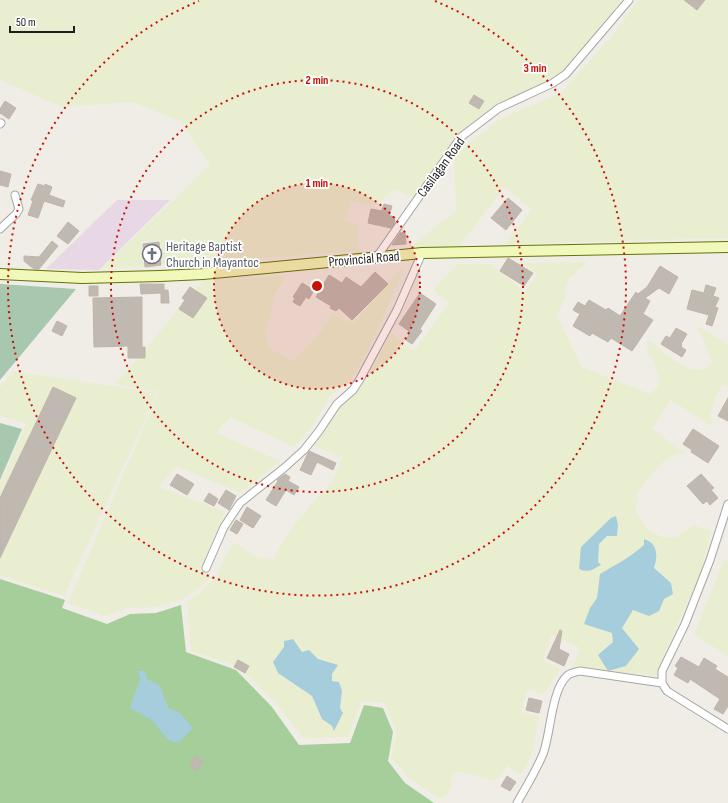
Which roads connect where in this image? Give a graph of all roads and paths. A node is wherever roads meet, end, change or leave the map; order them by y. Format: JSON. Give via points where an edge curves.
{"nodes":[{"id":1,"x":629,"y":0,"type":"edge"},
{"id":2,"x":15,"y":195,"type":"dead end"},
{"id":3,"x":0,"y":229,"type":"edge"},
{"id":4,"x":728,"y":247,"type":"edge"},
{"id":5,"x":422,"y":253,"type":"junction"},
{"id":6,"x":376,"y":258,"type":"junction"},
{"id":7,"x":0,"y":274,"type":"edge"},
{"id":8,"x":728,"y":504,"type":"edge"},
{"id":9,"x":206,"y":568,"type":"dead end"},
{"id":10,"x":662,"y":683,"type":"junction"},
{"id":11,"x":728,"y":729,"type":"edge"},
{"id":12,"x":517,"y":803,"type":"edge"}],
"edges":[{"from":1,"to":6,"type":"street","name":"Casilagan Road","via":[[566,74],[553,83],[499,108],[461,137]]},
{"from":2,"to":3,"type":"street","via":[[19,209]]},
{"from":4,"to":5,"type":"main road","name":"Provincial Road"},
{"from":5,"to":6,"type":"main road","name":"Provincial Road"},
{"from":5,"to":9,"type":"street","via":[[397,310],[360,380],[337,404],[304,450],[240,503],[224,527]]},
{"from":6,"to":7,"type":"main road","name":"Provincial Road","via":[[160,276],[82,278]]},
{"from":8,"to":10,"type":"street","via":[[685,624],[662,671]]},
{"from":10,"to":11,"type":"street","via":[[667,691]]},
{"from":10,"to":12,"type":"street","via":[[580,671],[569,675],[563,680],[555,700],[544,752]]}]}
